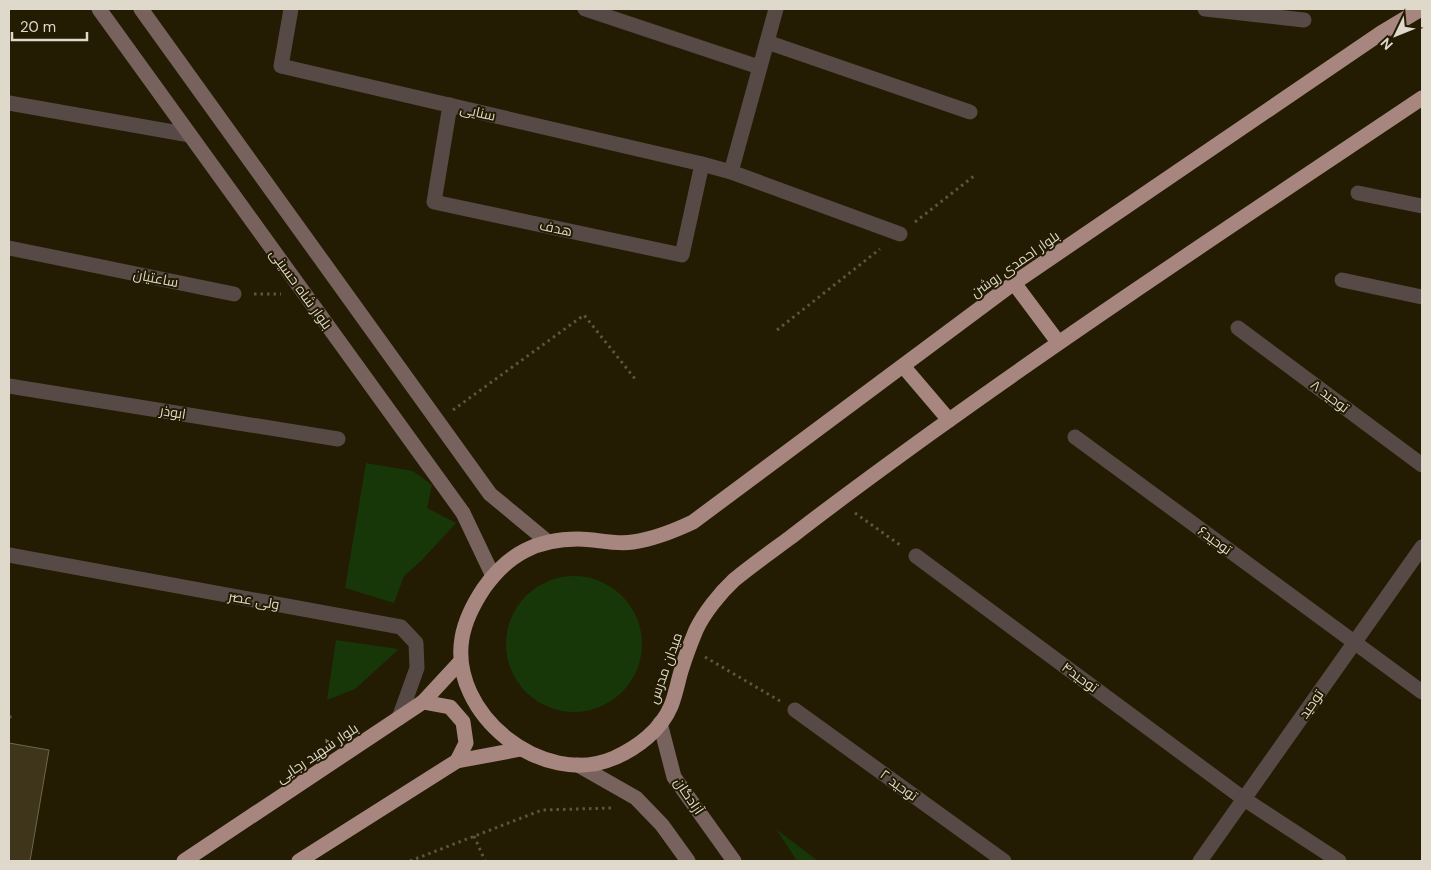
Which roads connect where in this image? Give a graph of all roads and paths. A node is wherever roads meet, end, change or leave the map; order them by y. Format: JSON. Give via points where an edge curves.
{"nodes":[{"id":1,"x":99,"y":9,"type":"edge"},
{"id":2,"x":141,"y":9,"type":"edge"},
{"id":3,"x":292,"y":9,"type":"edge"},
{"id":4,"x":585,"y":9,"type":"edge"},
{"id":5,"x":776,"y":9,"type":"edge"},
{"id":6,"x":1205,"y":9,"type":"edge"},
{"id":7,"x":1421,"y":9,"type":"edge"},
{"id":8,"x":1304,"y":20,"type":"dead end"},
{"id":9,"x":766,"y":42,"type":"junction"},
{"id":10,"x":760,"y":67,"type":"junction"},
{"id":11,"x":1422,"y":98,"type":"edge"},
{"id":12,"x":9,"y":103,"type":"edge"},
{"id":13,"x":450,"y":105,"type":"junction"},
{"id":14,"x":970,"y":112,"type":"dead end"},
{"id":15,"x":190,"y":135,"type":"junction"},
{"id":16,"x":702,"y":164,"type":"junction"},
{"id":17,"x":731,"y":172,"type":"junction"},
{"id":18,"x":974,"y":176,"type":"dead end"},
{"id":19,"x":1358,"y":193,"type":"dead end"},
{"id":20,"x":1422,"y":206,"type":"edge"},
{"id":21,"x":900,"y":234,"type":"junction"},
{"id":22,"x":9,"y":248,"type":"edge"},
{"id":23,"x":1342,"y":280,"type":"dead end"},
{"id":24,"x":1014,"y":283,"type":"junction"},
{"id":25,"x":234,"y":294,"type":"joint"},
{"id":26,"x":305,"y":295,"type":"junction"},
{"id":27,"x":1422,"y":297,"type":"edge"},
{"id":28,"x":1238,"y":328,"type":"dead end"},
{"id":29,"x":776,"y":330,"type":"dead end"},
{"id":30,"x":1058,"y":342,"type":"junction"},
{"id":31,"x":903,"y":366,"type":"junction"},
{"id":32,"x":636,"y":380,"type":"dead end"},
{"id":33,"x":9,"y":386,"type":"edge"},
{"id":34,"x":950,"y":420,"type":"junction"},
{"id":35,"x":438,"y":421,"type":"junction"},
{"id":36,"x":1075,"y":437,"type":"dead end"},
{"id":37,"x":338,"y":439,"type":"dead end"},
{"id":38,"x":1422,"y":465,"type":"edge"},
{"id":39,"x":838,"y":500,"type":"junction"},
{"id":40,"x":548,"y":542,"type":"junction"},
{"id":41,"x":629,"y":543,"type":"joint"},
{"id":42,"x":1422,"y":547,"type":"edge"},
{"id":43,"x":9,"y":555,"type":"edge"},
{"id":44,"x":916,"y":556,"type":"joint"},
{"id":45,"x":493,"y":576,"type":"junction"},
{"id":46,"x":1354,"y":643,"type":"junction"},
{"id":47,"x":690,"y":648,"type":"junction"},
{"id":48,"x":460,"y":662,"type":"junction"},
{"id":49,"x":1422,"y":692,"type":"edge"},
{"id":50,"x":423,"y":702,"type":"junction"},
{"id":51,"x":795,"y":710,"type":"joint"},
{"id":52,"x":399,"y":718,"type":"junction"},
{"id":53,"x":660,"y":724,"type":"junction"},
{"id":54,"x":521,"y":749,"type":"junction"},
{"id":55,"x":457,"y":761,"type":"junction"},
{"id":56,"x":578,"y":765,"type":"junction"},
{"id":57,"x":1244,"y":799,"type":"junction"},
{"id":58,"x":618,"y":811,"type":"dead end"},
{"id":59,"x":474,"y":836,"type":"junction"},
{"id":60,"x":184,"y":861,"type":"edge"},
{"id":61,"x":299,"y":861,"type":"edge"},
{"id":62,"x":410,"y":861,"type":"edge"},
{"id":63,"x":485,"y":861,"type":"edge"},
{"id":64,"x":688,"y":861,"type":"edge"},
{"id":65,"x":734,"y":861,"type":"edge"},
{"id":66,"x":1004,"y":861,"type":"edge"},
{"id":67,"x":1200,"y":861,"type":"edge"},
{"id":68,"x":1339,"y":861,"type":"edge"}],
"edges":[{"from":1,"to":15,"type":"main road","name":"بلوار شاه حسینی"},
{"from":2,"to":35,"type":"main road"},
{"from":3,"to":13,"type":"street","name":"سنایی","via":[[281,66]]},
{"from":4,"to":10,"type":"street"},
{"from":5,"to":9,"type":"street"},
{"from":6,"to":8,"type":"street"},
{"from":7,"to":24,"type":"highway","name":"بلوار احمدی روشن"},
{"from":9,"to":10,"type":"street"},
{"from":9,"to":14,"type":"street"},
{"from":10,"to":17,"type":"street"},
{"from":11,"to":30,"type":"highway"},
{"from":12,"to":15,"type":"street"},
{"from":13,"to":16,"type":"street","name":"سنایی"},
{"from":13,"to":16,"type":"street","name":"هدف","via":[[434,202],[682,256]]},
{"from":15,"to":26,"type":"main road","name":"بلوار شاه حسینی"},
{"from":16,"to":17,"type":"street","name":"سنایی"},
{"from":17,"to":21,"type":"street","name":"سنایی"},
{"from":18,"to":21,"type":"path"},
{"from":19,"to":20,"type":"street"},
{"from":21,"to":29,"type":"path"},
{"from":22,"to":25,"type":"street","name":"ساعتیان"},
{"from":23,"to":27,"type":"street"},
{"from":24,"to":30,"type":"highway"},
{"from":24,"to":31,"type":"highway","name":"بلوار احمدی روشن"},
{"from":25,"to":26,"type":"path"},
{"from":26,"to":45,"type":"main road","name":"بلوار شاه حسینی","via":[[463,513]]},
{"from":28,"to":38,"type":"street","name":"توحید ۸"},
{"from":30,"to":34,"type":"highway"},
{"from":31,"to":34,"type":"highway"},
{"from":31,"to":41,"type":"highway","name":"بلوار احمدی روشن","via":[[693,522],[662,536]]},
{"from":32,"to":35,"type":"path","via":[[584,315]]},
{"from":33,"to":37,"type":"street","name":"ابوذر"},
{"from":34,"to":39,"type":"highway"},
{"from":35,"to":40,"type":"main road","via":[[490,494]]},
{"from":36,"to":46,"type":"street","name":"توحید۶"},
{"from":39,"to":44,"type":"path"},
{"from":39,"to":47,"type":"highway","name":"میدان مدرس","via":[[733,581],[698,626]]},
{"from":40,"to":41,"type":"highway","name":"میدان مدرس","via":[[581,539]]},
{"from":40,"to":45,"type":"highway","name":"میدان مدرس","via":[[518,554]]},
{"from":42,"to":46,"type":"street","name":"توحید"},
{"from":43,"to":52,"type":"street","name":"ولی عصر","via":[[401,627],[416,643],[417,668]]},
{"from":44,"to":57,"type":"street","name":"توحید۴"},
{"from":45,"to":48,"type":"highway","name":"میدان مدرس","via":[[473,604],[462,636]]},
{"from":46,"to":49,"type":"street","name":"توحید۶"},
{"from":46,"to":57,"type":"street","name":"توحید"},
{"from":47,"to":51,"type":"path"},
{"from":47,"to":53,"type":"highway","name":"میدان مدرس","via":[[671,707]]},
{"from":48,"to":50,"type":"highway","name":"بلوار شهید رجایی"},
{"from":48,"to":54,"type":"highway","name":"میدان مدرس","via":[[478,707],[488,721]]},
{"from":50,"to":52,"type":"highway","name":"بلوار شهید رجایی"},
{"from":50,"to":55,"type":"highway","via":[[450,707],[463,722],[466,743]]},
{"from":51,"to":66,"type":"street","name":"توحید ۲"},
{"from":52,"to":60,"type":"highway","name":"بلوار شهید رجایی"},
{"from":53,"to":56,"type":"highway","name":"میدان مدرس","via":[[630,750],[594,765]]},
{"from":53,"to":65,"type":"main road","name":"آزادگان","via":[[674,776]]},
{"from":54,"to":55,"type":"highway"},
{"from":54,"to":56,"type":"highway","name":"میدان مدرس","via":[[546,760]]},
{"from":55,"to":61,"type":"highway"},
{"from":56,"to":64,"type":"main road","via":[[636,798],[662,825]]},
{"from":57,"to":67,"type":"street","name":"توحید"},
{"from":57,"to":68,"type":"street","name":"توحید۴"},
{"from":58,"to":59,"type":"path","via":[[610,808],[542,810]]},
{"from":59,"to":62,"type":"path"},
{"from":59,"to":63,"type":"path"}]}
